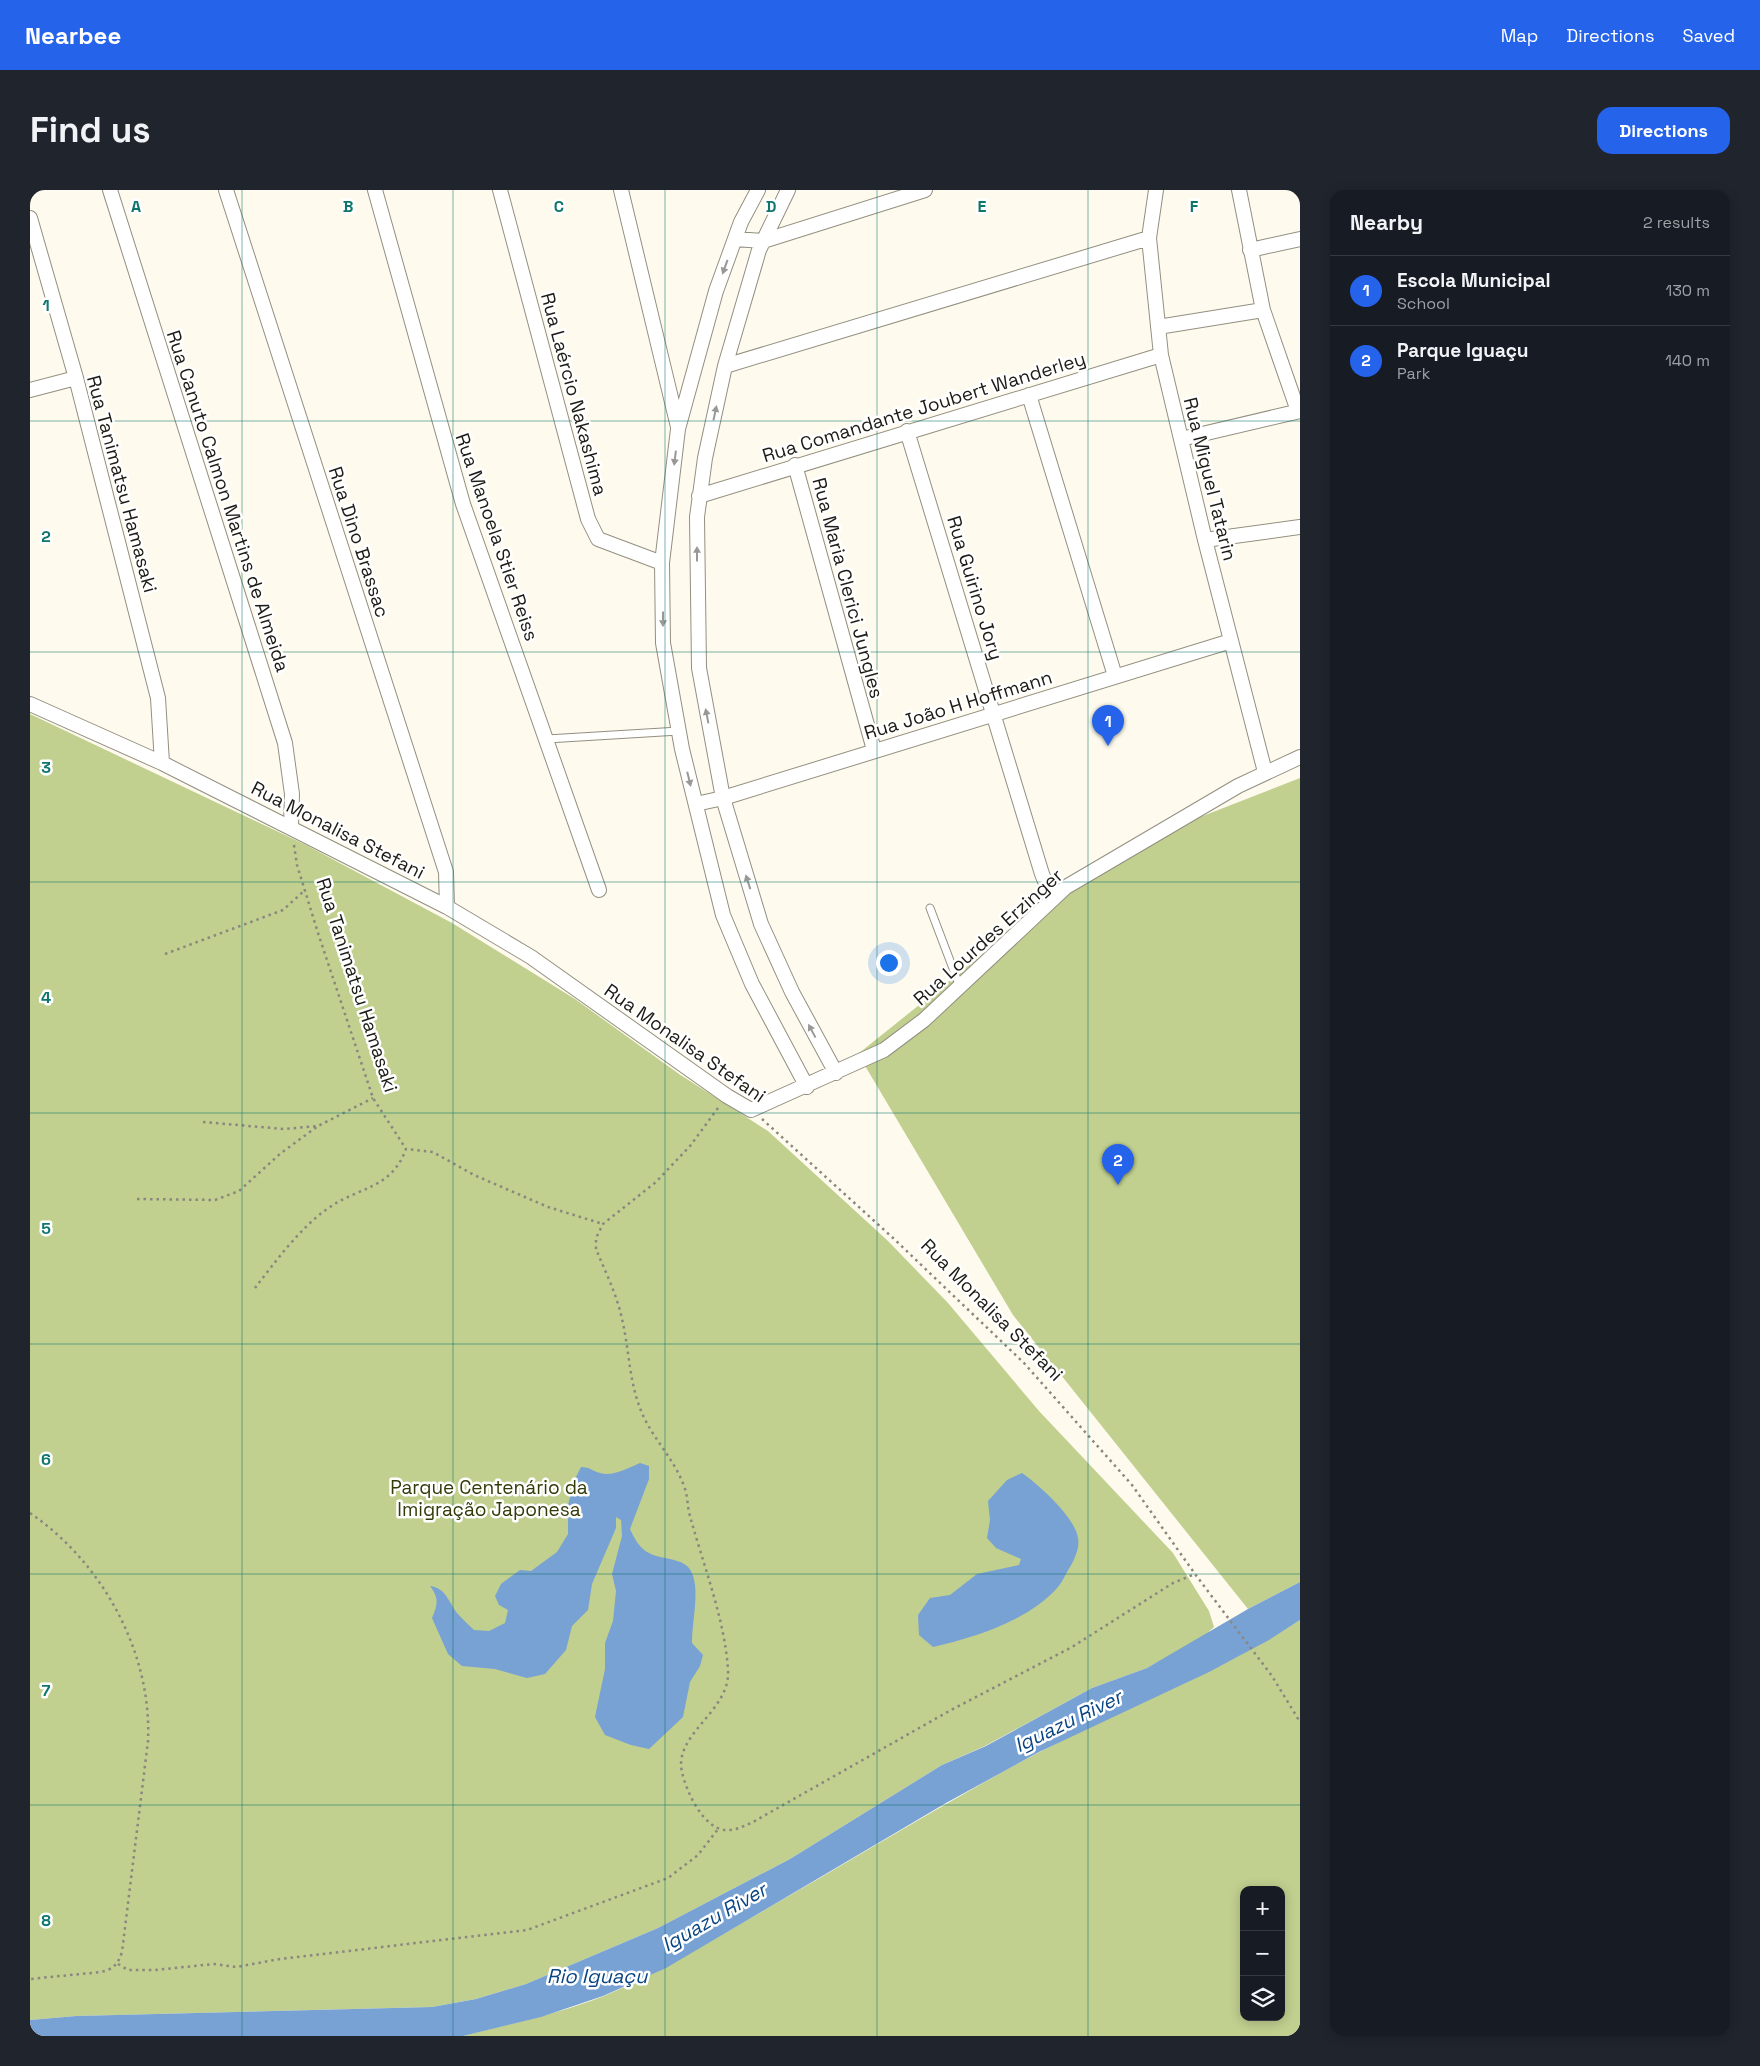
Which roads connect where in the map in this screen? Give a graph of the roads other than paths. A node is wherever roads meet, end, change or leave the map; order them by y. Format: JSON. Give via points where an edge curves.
{"nodes":[{"id":1,"x":110,"y":190,"type":"edge"},
{"id":2,"x":226,"y":190,"type":"edge"},
{"id":3,"x":376,"y":190,"type":"edge"},
{"id":4,"x":500,"y":190,"type":"edge"},
{"id":5,"x":621,"y":190,"type":"edge"},
{"id":6,"x":758,"y":190,"type":"edge"},
{"id":7,"x":788,"y":190,"type":"edge"},
{"id":8,"x":924,"y":190,"type":"edge"},
{"id":9,"x":1156,"y":190,"type":"edge"},
{"id":10,"x":1239,"y":190,"type":"edge"},
{"id":11,"x":30,"y":218,"type":"edge"},
{"id":12,"x":1149,"y":238,"type":"junction"},
{"id":13,"x":1300,"y":238,"type":"edge"},
{"id":14,"x":735,"y":239,"type":"junction"},
{"id":15,"x":763,"y":241,"type":"junction"},
{"id":16,"x":1250,"y":250,"type":"junction"},
{"id":17,"x":1263,"y":310,"type":"junction"},
{"id":18,"x":1158,"y":327,"type":"junction"},
{"id":19,"x":1161,"y":355,"type":"junction"},
{"id":20,"x":725,"y":366,"type":"junction"},
{"id":21,"x":76,"y":378,"type":"junction"},
{"id":22,"x":30,"y":390,"type":"edge"},
{"id":23,"x":1029,"y":395,"type":"junction"},
{"id":24,"x":1299,"y":411,"type":"edge"},
{"id":25,"x":678,"y":429,"type":"junction"},
{"id":26,"x":906,"y":431,"type":"junction"},
{"id":27,"x":1181,"y":439,"type":"junction"},
{"id":28,"x":795,"y":465,"type":"junction"},
{"id":29,"x":699,"y":496,"type":"junction"},
{"id":30,"x":1300,"y":527,"type":"edge"},
{"id":31,"x":1205,"y":540,"type":"junction"},
{"id":32,"x":662,"y":563,"type":"junction"},
{"id":33,"x":1231,"y":641,"type":"junction"},
{"id":34,"x":1116,"y":676,"type":"junction"},
{"id":35,"x":30,"y":704,"type":"edge"},
{"id":36,"x":994,"y":713,"type":"junction"},
{"id":37,"x":679,"y":731,"type":"junction"},
{"id":38,"x":547,"y":740,"type":"junction"},
{"id":39,"x":874,"y":750,"type":"junction"},
{"id":40,"x":1300,"y":757,"type":"edge"},
{"id":41,"x":162,"y":763,"type":"junction"},
{"id":42,"x":1265,"y":772,"type":"junction"},
{"id":43,"x":723,"y":798,"type":"junction"},
{"id":44,"x":696,"y":804,"type":"junction"},
{"id":45,"x":291,"y":826,"type":"junction"},
{"id":46,"x":599,"y":890,"type":"dead end"},
{"id":47,"x":1052,"y":898,"type":"junction"},
{"id":48,"x":447,"y":907,"type":"junction"},
{"id":49,"x":930,"y":908,"type":"dead end"},
{"id":50,"x":960,"y":987,"type":"junction"},
{"id":51,"x":836,"y":1073,"type":"junction"},
{"id":52,"x":807,"y":1087,"type":"junction"},
{"id":53,"x":752,"y":1110,"type":"joint"}],
"edges":[{"from":1,"to":45,"type":"street","name":"Rua Canuto Calmon Martins de Almeida","via":[[284,743],[292,794]]},
{"from":2,"to":48,"type":"street","name":"Rua Dino Brassac","via":[[446,872]]},
{"from":3,"to":38,"type":"street","name":"Rua Manoela Stier Reiss","via":[[463,504]]},
{"from":4,"to":32,"type":"street","name":"Rua Laércio Nakashima","via":[[588,519],[598,539]]},
{"from":5,"to":25,"type":"street"},
{"from":6,"to":14,"type":"street"},
{"from":7,"to":15,"type":"street"},
{"from":8,"to":15,"type":"street"},
{"from":9,"to":12,"type":"street","name":"Rua Miguel Tatarin"},
{"from":10,"to":16,"type":"street"},
{"from":11,"to":21,"type":"street","name":"Rua Tanimatsu Hamasaki"},
{"from":12,"to":18,"type":"street","name":"Rua Miguel Tatarin"},
{"from":12,"to":20,"type":"street"},
{"from":13,"to":16,"type":"street"},
{"from":14,"to":15,"type":"street"},
{"from":14,"to":25,"type":"street","one_way":true,"via":[[716,292]]},
{"from":15,"to":20,"type":"street"},
{"from":16,"to":17,"type":"street"},
{"from":17,"to":18,"type":"street"},
{"from":17,"to":24,"type":"street"},
{"from":18,"to":19,"type":"street","name":"Rua Miguel Tatarin"},
{"from":19,"to":23,"type":"street","name":"Rua Comandante Joubert Wanderley"},
{"from":19,"to":27,"type":"street","name":"Rua Miguel Tatarin"},
{"from":29,"to":20,"type":"street","one_way":true},
{"from":21,"to":22,"type":"street"},
{"from":21,"to":41,"type":"street","name":"Rua Tanimatsu Hamasaki","via":[[158,698]]},
{"from":23,"to":26,"type":"street","name":"Rua Comandante Joubert Wanderley"},
{"from":23,"to":34,"type":"street"},
{"from":24,"to":27,"type":"street"},
{"from":25,"to":32,"type":"street","one_way":true},
{"from":26,"to":28,"type":"street","name":"Rua Comandante Joubert Wanderley"},
{"from":26,"to":36,"type":"street","name":"Rua Guirino Jory"},
{"from":27,"to":31,"type":"street","name":"Rua Miguel Tatarin"},
{"from":28,"to":29,"type":"street","name":"Rua Comandante Joubert Wanderley"},
{"from":28,"to":39,"type":"street","name":"Rua Maria Clerici Jungles"},
{"from":43,"to":29,"type":"street","one_way":true,"via":[[699,668]]},
{"from":30,"to":31,"type":"street"},
{"from":31,"to":33,"type":"street","name":"Rua Miguel Tatarin"},
{"from":32,"to":37,"type":"street","one_way":true,"via":[[663,643]]},
{"from":33,"to":34,"type":"street","name":"Rua João H Hoffmann"},
{"from":33,"to":42,"type":"street","name":"Rua Miguel Tatarin"},
{"from":34,"to":36,"type":"street","name":"Rua João H Hoffmann"},
{"from":35,"to":41,"type":"street","name":"Rua Monalisa Stefani"},
{"from":36,"to":39,"type":"street","name":"Rua João H Hoffmann"},
{"from":36,"to":47,"type":"street","name":"Rua Guirino Jory"},
{"from":37,"to":38,"type":"lane"},
{"from":37,"to":44,"type":"street","one_way":true},
{"from":38,"to":46,"type":"street","name":"Rua Manoela Stier Reiss"},
{"from":39,"to":43,"type":"street","name":"Rua João H Hoffmann"},
{"from":40,"to":42,"type":"street","name":"Rua Lourdes Erzinger"},
{"from":41,"to":45,"type":"street","name":"Rua Monalisa Stefani"},
{"from":42,"to":47,"type":"street","name":"Rua Lourdes Erzinger"},
{"from":43,"to":44,"type":"street","name":"Rua João H Hoffmann"},
{"from":51,"to":43,"type":"street","one_way":true,"via":[[792,992],[761,924]]},
{"from":44,"to":52,"type":"street","via":[[723,915],[752,984]]},
{"from":45,"to":48,"type":"street","name":"Rua Monalisa Stefani"},
{"from":47,"to":50,"type":"street","name":"Rua Lourdes Erzinger"},
{"from":48,"to":53,"type":"street","name":"Rua Monalisa Stefani","via":[[531,957],[726,1096]]},
{"from":49,"to":50,"type":"lane"},
{"from":50,"to":51,"type":"street","name":"Rua Lourdes Erzinger","via":[[884,1050]]},
{"from":51,"to":52,"type":"street","name":"Rua Lourdes Erzinger"},
{"from":52,"to":53,"type":"street","name":"Rua Lourdes Erzinger"}]}
